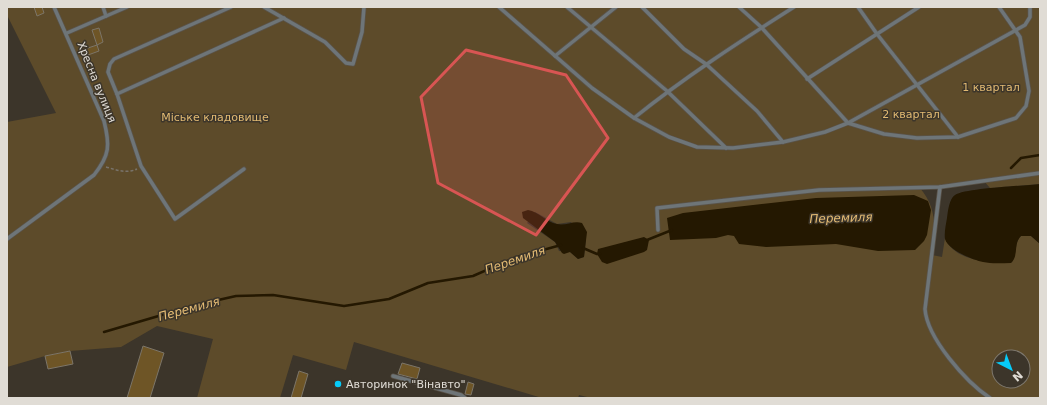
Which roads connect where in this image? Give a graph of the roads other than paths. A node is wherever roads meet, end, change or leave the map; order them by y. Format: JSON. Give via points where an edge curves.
{"nodes":[{"id":1,"x":54,"y":7,"type":"edge"},
{"id":2,"x":103,"y":7,"type":"edge"},
{"id":3,"x":127,"y":7,"type":"edge"},
{"id":4,"x":231,"y":7,"type":"edge"},
{"id":5,"x":264,"y":7,"type":"edge"},
{"id":6,"x":364,"y":7,"type":"edge"},
{"id":7,"x":499,"y":7,"type":"edge"},
{"id":8,"x":567,"y":7,"type":"edge"},
{"id":9,"x":616,"y":7,"type":"edge"},
{"id":10,"x":642,"y":7,"type":"edge"},
{"id":11,"x":739,"y":7,"type":"edge"},
{"id":12,"x":794,"y":7,"type":"edge"},
{"id":13,"x":858,"y":7,"type":"edge"},
{"id":14,"x":919,"y":7,"type":"edge"},
{"id":15,"x":999,"y":7,"type":"edge"},
{"id":16,"x":1030,"y":7,"type":"edge"},
{"id":17,"x":106,"y":16,"type":"junction"},
{"id":18,"x":284,"y":18,"type":"junction"},
{"id":19,"x":590,"y":27,"type":"junction"},
{"id":20,"x":761,"y":28,"type":"junction"},
{"id":21,"x":1017,"y":30,"type":"junction"},
{"id":22,"x":67,"y":33,"type":"junction"},
{"id":23,"x":877,"y":34,"type":"junction"},
{"id":24,"x":556,"y":56,"type":"junction"},
{"id":25,"x":706,"y":64,"type":"junction"},
{"id":26,"x":807,"y":79,"type":"junction"},
{"id":27,"x":918,"y":85,"type":"junction"},
{"id":28,"x":667,"y":91,"type":"junction"},
{"id":29,"x":117,"y":94,"type":"junction"},
{"id":30,"x":634,"y":118,"type":"junction"},
{"id":31,"x":848,"y":123,"type":"junction"},
{"id":32,"x":958,"y":137,"type":"junction"},
{"id":33,"x":783,"y":142,"type":"junction"},
{"id":34,"x":726,"y":148,"type":"junction"},
{"id":35,"x":244,"y":168,"type":"dead end"},
{"id":36,"x":1040,"y":173,"type":"edge"},
{"id":37,"x":940,"y":187,"type":"junction"},
{"id":38,"x":658,"y":230,"type":"dead end"},
{"id":39,"x":7,"y":239,"type":"edge"},
{"id":40,"x":393,"y":376,"type":"dead end"},
{"id":41,"x":465,"y":398,"type":"edge"},
{"id":42,"x":990,"y":398,"type":"edge"}],
"edges":[{"from":1,"to":22,"type":"lane","name":"Хресна вулиця"},
{"from":2,"to":17,"type":"lane"},
{"from":3,"to":17,"type":"lane"},
{"from":4,"to":29,"type":"lane","via":[[114,59],[108,72]]},
{"from":5,"to":18,"type":"lane"},
{"from":6,"to":18,"type":"lane","via":[[362,32],[353,64],[346,63],[325,42]]},
{"from":7,"to":24,"type":"lane"},
{"from":8,"to":19,"type":"lane"},
{"from":9,"to":19,"type":"lane"},
{"from":10,"to":25,"type":"lane","via":[[684,49]]},
{"from":11,"to":20,"type":"lane"},
{"from":12,"to":20,"type":"lane"},
{"from":13,"to":23,"type":"lane"},
{"from":14,"to":23,"type":"lane"},
{"from":15,"to":21,"type":"lane"},
{"from":16,"to":21,"type":"lane","via":[[1028,21]]},
{"from":17,"to":22,"type":"lane"},
{"from":18,"to":29,"type":"lane"},
{"from":19,"to":24,"type":"lane"},
{"from":19,"to":28,"type":"lane"},
{"from":20,"to":25,"type":"lane"},
{"from":20,"to":26,"type":"lane"},
{"from":21,"to":27,"type":"lane"},
{"from":21,"to":32,"type":"lane","via":[[1022,44],[1029,91],[1026,106],[1016,118]]},
{"from":22,"to":39,"type":"lane","name":"Хресна вулиця","via":[[104,121],[109,141],[108,152],[94,175]]},
{"from":23,"to":26,"type":"lane"},
{"from":23,"to":27,"type":"lane"},
{"from":24,"to":30,"type":"lane","via":[[592,88]]},
{"from":25,"to":28,"type":"lane"},
{"from":25,"to":33,"type":"lane","via":[[760,114]]},
{"from":26,"to":31,"type":"lane"},
{"from":27,"to":31,"type":"lane"},
{"from":27,"to":32,"type":"lane"},
{"from":28,"to":30,"type":"lane"},
{"from":28,"to":34,"type":"lane"},
{"from":29,"to":35,"type":"lane","via":[[141,166],[174,219]]},
{"from":30,"to":34,"type":"lane","via":[[669,137],[697,147]]},
{"from":31,"to":32,"type":"lane","via":[[898,137]]},
{"from":31,"to":33,"type":"lane","via":[[813,136]]},
{"from":33,"to":34,"type":"lane"},
{"from":36,"to":37,"type":"lane"},
{"from":37,"to":38,"type":"lane","via":[[819,190],[657,208]]},
{"from":37,"to":42,"type":"lane","via":[[926,318],[930,331],[947,355],[975,386]]},
{"from":40,"to":41,"type":"lane"}]}
